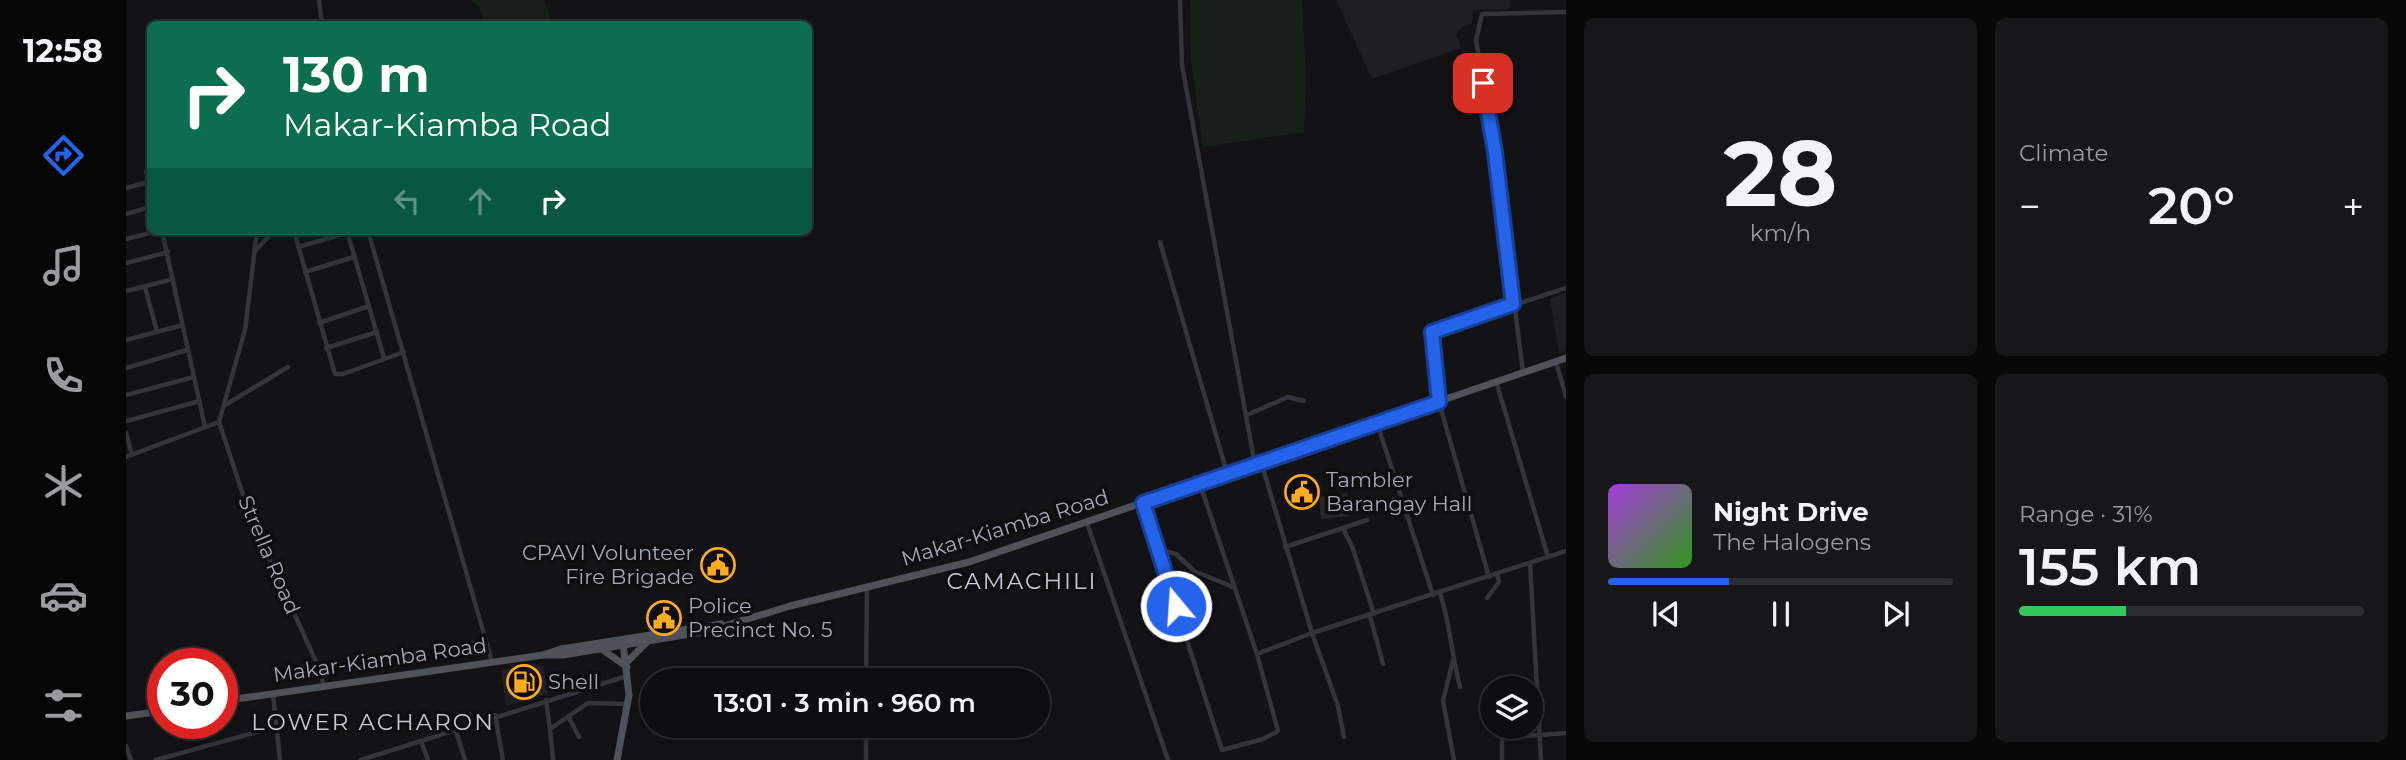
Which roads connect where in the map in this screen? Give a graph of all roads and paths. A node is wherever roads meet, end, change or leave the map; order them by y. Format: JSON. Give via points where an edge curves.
{"nodes":[{"id":1,"x":319,"y":0,"type":"edge"},
{"id":2,"x":1180,"y":0,"type":"edge"},
{"id":3,"x":1566,"y":12,"type":"edge"},
{"id":4,"x":322,"y":21,"type":"edge"},
{"id":5,"x":146,"y":171,"type":"dead end"},
{"id":6,"x":147,"y":174,"type":"edge"},
{"id":7,"x":147,"y":184,"type":"edge"},
{"id":8,"x":126,"y":188,"type":"edge"},
{"id":9,"x":147,"y":208,"type":"edge"},
{"id":10,"x":126,"y":214,"type":"edge"},
{"id":11,"x":147,"y":234,"type":"edge"},
{"id":12,"x":162,"y":235,"type":"edge"},
{"id":13,"x":257,"y":235,"type":"edge"},
{"id":14,"x":270,"y":235,"type":"edge"},
{"id":15,"x":295,"y":235,"type":"edge"},
{"id":16,"x":337,"y":235,"type":"edge"},
{"id":17,"x":348,"y":235,"type":"edge"},
{"id":18,"x":369,"y":235,"type":"edge"},
{"id":19,"x":126,"y":239,"type":"edge"},
{"id":20,"x":1160,"y":242,"type":"dead end"},
{"id":21,"x":298,"y":247,"type":"junction"},
{"id":22,"x":168,"y":252,"type":"junction"},
{"id":23,"x":255,"y":252,"type":"junction"},
{"id":24,"x":354,"y":257,"type":"junction"},
{"id":25,"x":126,"y":263,"type":"edge"},
{"id":26,"x":305,"y":272,"type":"junction"},
{"id":27,"x":173,"y":279,"type":"junction"},
{"id":28,"x":145,"y":287,"type":"junction"},
{"id":29,"x":1566,"y":288,"type":"edge"},
{"id":30,"x":126,"y":291,"type":"edge"},
{"id":31,"x":1513,"y":304,"type":"junction"},
{"id":32,"x":369,"y":306,"type":"junction"},
{"id":33,"x":319,"y":323,"type":"junction"},
{"id":34,"x":183,"y":325,"type":"junction"},
{"id":35,"x":157,"y":332,"type":"junction"},
{"id":36,"x":377,"y":332,"type":"junction"},
{"id":37,"x":126,"y":340,"type":"edge"},
{"id":38,"x":326,"y":348,"type":"junction"},
{"id":39,"x":187,"y":350,"type":"junction"},
{"id":40,"x":404,"y":352,"type":"junction"},
{"id":41,"x":384,"y":358,"type":"junction"},
{"id":42,"x":1566,"y":359,"type":"edge"},
{"id":43,"x":1556,"y":362,"type":"junction"},
{"id":44,"x":288,"y":367,"type":"dead end"},
{"id":45,"x":126,"y":368,"type":"edge"},
{"id":46,"x":1523,"y":373,"type":"junction"},
{"id":47,"x":194,"y":377,"type":"junction"},
{"id":48,"x":1496,"y":382,"type":"junction"},
{"id":49,"x":126,"y":395,"type":"edge"},
{"id":50,"x":1566,"y":397,"type":"edge"},
{"id":51,"x":200,"y":401,"type":"junction"},
{"id":52,"x":1304,"y":401,"type":"dead end"},
{"id":53,"x":1439,"y":402,"type":"junction"},
{"id":54,"x":225,"y":406,"type":"junction"},
{"id":55,"x":1247,"y":415,"type":"junction"},
{"id":56,"x":126,"y":421,"type":"edge"},
{"id":57,"x":219,"y":422,"type":"junction"},
{"id":58,"x":1377,"y":423,"type":"junction"},
{"id":59,"x":205,"y":427,"type":"junction"},
{"id":60,"x":126,"y":433,"type":"edge"},
{"id":61,"x":129,"y":456,"type":"edge"},
{"id":62,"x":1258,"y":463,"type":"junction"},
{"id":63,"x":1227,"y":473,"type":"junction"},
{"id":64,"x":1200,"y":483,"type":"junction"},
{"id":65,"x":1143,"y":503,"type":"junction"},
{"id":66,"x":1367,"y":520,"type":"dead end"},
{"id":67,"x":1087,"y":522,"type":"junction"},
{"id":68,"x":1343,"y":528,"type":"junction"},
{"id":69,"x":1285,"y":547,"type":"junction"},
{"id":70,"x":1158,"y":549,"type":"junction"},
{"id":71,"x":1566,"y":551,"type":"edge"},
{"id":72,"x":1548,"y":557,"type":"junction"},
{"id":73,"x":1530,"y":563,"type":"junction"},
{"id":74,"x":1497,"y":573,"type":"junction"},
{"id":75,"x":1489,"y":576,"type":"junction"},
{"id":76,"x":1234,"y":587,"type":"junction"},
{"id":77,"x":867,"y":588,"type":"junction"},
{"id":78,"x":1440,"y":593,"type":"junction"},
{"id":79,"x":1433,"y":595,"type":"junction"},
{"id":80,"x":1487,"y":598,"type":"dead end"},
{"id":81,"x":1372,"y":615,"type":"junction"},
{"id":82,"x":728,"y":624,"type":"junction"},
{"id":83,"x":1312,"y":632,"type":"junction"},
{"id":84,"x":623,"y":643,"type":"junction"},
{"id":85,"x":646,"y":643,"type":"junction"},
{"id":86,"x":603,"y":649,"type":"junction"},
{"id":87,"x":543,"y":654,"type":"junction"},
{"id":88,"x":1257,"y":654,"type":"junction"},
{"id":89,"x":1453,"y":660,"type":"junction"},
{"id":90,"x":492,"y":662,"type":"junction"},
{"id":91,"x":1383,"y":664,"type":"dead end"},
{"id":92,"x":627,"y":665,"type":"junction"},
{"id":93,"x":866,"y":668,"type":"edge"},
{"id":94,"x":628,"y":676,"type":"junction"},
{"id":95,"x":1537,"y":676,"type":"edge"},
{"id":96,"x":324,"y":686,"type":"junction"},
{"id":97,"x":1461,"y":687,"type":"dead end"},
{"id":98,"x":272,"y":693,"type":"junction"},
{"id":99,"x":238,"y":698,"type":"edge"},
{"id":100,"x":546,"y":700,"type":"junction"},
{"id":101,"x":629,"y":704,"type":"junction"},
{"id":102,"x":147,"y":713,"type":"edge"},
{"id":103,"x":495,"y":715,"type":"junction"},
{"id":104,"x":126,"y":716,"type":"edge"},
{"id":105,"x":568,"y":716,"type":"junction"},
{"id":106,"x":275,"y":727,"type":"junction"},
{"id":107,"x":456,"y":728,"type":"junction"},
{"id":108,"x":550,"y":729,"type":"junction"},
{"id":109,"x":1566,"y":733,"type":"edge"},
{"id":110,"x":1543,"y":735,"type":"edge"},
{"id":111,"x":579,"y":737,"type":"dead end"},
{"id":112,"x":1344,"y":737,"type":"dead end"},
{"id":113,"x":866,"y":738,"type":"edge"},
{"id":114,"x":1502,"y":739,"type":"edge"},
{"id":115,"x":1540,"y":739,"type":"edge"},
{"id":116,"x":421,"y":741,"type":"junction"},
{"id":117,"x":126,"y":746,"type":"edge"},
{"id":118,"x":389,"y":751,"type":"junction"},
{"id":119,"x":166,"y":759,"type":"edge"},
{"id":120,"x":131,"y":760,"type":"edge"},
{"id":121,"x":156,"y":760,"type":"edge"},
{"id":122,"x":280,"y":760,"type":"edge"},
{"id":123,"x":361,"y":760,"type":"edge"},
{"id":124,"x":392,"y":760,"type":"edge"},
{"id":125,"x":428,"y":760,"type":"edge"},
{"id":126,"x":465,"y":760,"type":"edge"},
{"id":127,"x":503,"y":760,"type":"edge"},
{"id":128,"x":553,"y":760,"type":"edge"},
{"id":129,"x":617,"y":760,"type":"edge"},
{"id":130,"x":866,"y":760,"type":"edge"},
{"id":131,"x":1168,"y":760,"type":"edge"},
{"id":132,"x":1454,"y":760,"type":"edge"},
{"id":133,"x":1502,"y":760,"type":"edge"},
{"id":134,"x":1541,"y":760,"type":"edge"}],
"edges":[{"from":1,"to":4,"type":"street"},
{"from":2,"to":55,"type":"street","via":[[1182,65]]},
{"from":3,"to":31,"type":"street","via":[[1482,13],[1476,40]]},
{"from":5,"to":6,"type":"street"},
{"from":7,"to":8,"type":"street"},
{"from":9,"to":10,"type":"street"},
{"from":11,"to":19,"type":"street"},
{"from":12,"to":22,"type":"street"},
{"from":13,"to":23,"type":"street"},
{"from":14,"to":23,"type":"street"},
{"from":15,"to":21,"type":"street"},
{"from":16,"to":21,"type":"street"},
{"from":17,"to":24,"type":"street"},
{"from":18,"to":40,"type":"street"},
{"from":20,"to":63,"type":"street"},
{"from":21,"to":26,"type":"street"},
{"from":22,"to":25,"type":"street"},
{"from":22,"to":27,"type":"street"},
{"from":23,"to":54,"type":"street","via":[[245,330]]},
{"from":24,"to":26,"type":"street"},
{"from":24,"to":32,"type":"street"},
{"from":26,"to":33,"type":"street"},
{"from":27,"to":28,"type":"street"},
{"from":27,"to":34,"type":"street"},
{"from":28,"to":30,"type":"street"},
{"from":28,"to":35,"type":"street"},
{"from":29,"to":31,"type":"street"},
{"from":31,"to":46,"type":"street"},
{"from":31,"to":53,"type":"street","via":[[1432,332]]},
{"from":32,"to":33,"type":"street"},
{"from":32,"to":36,"type":"street"},
{"from":33,"to":38,"type":"street"},
{"from":34,"to":35,"type":"street"},
{"from":34,"to":39,"type":"street"},
{"from":35,"to":37,"type":"street"},
{"from":36,"to":38,"type":"street"},
{"from":36,"to":41,"type":"street"},
{"from":38,"to":41,"type":"street","via":[[338,375]]},
{"from":39,"to":45,"type":"street"},
{"from":39,"to":47,"type":"street"},
{"from":40,"to":41,"type":"street"},
{"from":40,"to":90,"type":"street"},
{"from":42,"to":43,"type":"main road","name":"Makar-Kiamba Road"},
{"from":43,"to":46,"type":"main road","name":"Makar-Kiamba Road"},
{"from":43,"to":50,"type":"street"},
{"from":44,"to":54,"type":"street"},
{"from":46,"to":48,"type":"main road","name":"Makar-Kiamba Road"},
{"from":47,"to":49,"type":"street"},
{"from":47,"to":51,"type":"street"},
{"from":48,"to":53,"type":"main road","name":"Makar-Kiamba Road"},
{"from":48,"to":72,"type":"street"},
{"from":51,"to":56,"type":"street"},
{"from":51,"to":59,"type":"street"},
{"from":52,"to":55,"type":"street","via":[[1288,397]]},
{"from":53,"to":58,"type":"main road","name":"Makar-Kiamba Road"},
{"from":53,"to":75,"type":"street"},
{"from":54,"to":57,"type":"street"},
{"from":55,"to":62,"type":"street"},
{"from":57,"to":59,"type":"street"},
{"from":57,"to":96,"type":"street","name":"Strella Road","via":[[251,519]]},
{"from":58,"to":62,"type":"main road","name":"Makar-Kiamba Road"},
{"from":58,"to":79,"type":"street"},
{"from":59,"to":61,"type":"street"},
{"from":60,"to":61,"type":"street"},
{"from":62,"to":63,"type":"main road","name":"Makar-Kiamba Road"},
{"from":62,"to":69,"type":"street"},
{"from":63,"to":64,"type":"main road","name":"Makar-Kiamba Road"},
{"from":64,"to":65,"type":"main road","name":"Makar-Kiamba Road"},
{"from":64,"to":76,"type":"street"},
{"from":65,"to":67,"type":"main road","name":"Makar-Kiamba Road"},
{"from":65,"to":70,"type":"street"},
{"from":66,"to":68,"type":"street"},
{"from":67,"to":77,"type":"main road","name":"Makar-Kiamba Road","via":[[969,562]]},
{"from":67,"to":131,"type":"street"},
{"from":68,"to":69,"type":"street"},
{"from":68,"to":81,"type":"street"},
{"from":69,"to":83,"type":"street"},
{"from":70,"to":76,"type":"street","via":[[1176,554],[1194,571]]},
{"from":70,"to":88,"type":"street","via":[[1222,750],[1278,731]]},
{"from":71,"to":72,"type":"street"},
{"from":72,"to":73,"type":"street"},
{"from":73,"to":74,"type":"street"},
{"from":73,"to":95,"type":"street"},
{"from":74,"to":75,"type":"street"},
{"from":74,"to":80,"type":"street","via":[[1499,582]]},
{"from":75,"to":78,"type":"street"},
{"from":76,"to":88,"type":"street"},
{"from":77,"to":82,"type":"main road","name":"Makar-Kiamba Road"},
{"from":77,"to":93,"type":"street"},
{"from":78,"to":79,"type":"street"},
{"from":78,"to":89,"type":"street","via":[[1450,626]]},
{"from":79,"to":81,"type":"street"},
{"from":81,"to":83,"type":"street"},
{"from":81,"to":91,"type":"street"},
{"from":82,"to":84,"type":"main road","name":"Makar-Kiamba Road"},
{"from":82,"to":85,"type":"main road","name":"Makar-Kiamba Road"},
{"from":83,"to":88,"type":"street"},
{"from":83,"to":112,"type":"street"},
{"from":84,"to":85,"type":"main road","name":"Makar-Kiamba Road"},
{"from":84,"to":86,"type":"main road","name":"Makar-Kiamba Road"},
{"from":84,"to":87,"type":"main road","name":"Makar-Kiamba Road"},
{"from":84,"to":92,"type":"main road"},
{"from":85,"to":92,"type":"main road"},
{"from":86,"to":87,"type":"main road","name":"Makar-Kiamba Road"},
{"from":86,"to":92,"type":"main road"},
{"from":87,"to":90,"type":"main road","name":"Makar-Kiamba Road"},
{"from":89,"to":97,"type":"street"},
{"from":89,"to":132,"type":"street","via":[[1443,701]]},
{"from":90,"to":96,"type":"main road","name":"Makar-Kiamba Road"},
{"from":92,"to":94,"type":"main road"},
{"from":94,"to":100,"type":"street"},
{"from":94,"to":101,"type":"main road"},
{"from":96,"to":98,"type":"main road","name":"Makar-Kiamba Road"},
{"from":98,"to":99,"type":"main road","name":"Makar-Kiamba Road"},
{"from":98,"to":106,"type":"street"},
{"from":100,"to":103,"type":"street"},
{"from":100,"to":108,"type":"street"},
{"from":101,"to":105,"type":"street","via":[[594,702]]},
{"from":101,"to":129,"type":"main road"},
{"from":102,"to":104,"type":"main road"},
{"from":103,"to":107,"type":"street"},
{"from":103,"to":127,"type":"street"},
{"from":105,"to":108,"type":"street"},
{"from":105,"to":111,"type":"street"},
{"from":106,"to":119,"type":"street"},
{"from":106,"to":122,"type":"street"},
{"from":107,"to":116,"type":"street"},
{"from":107,"to":126,"type":"street"},
{"from":108,"to":128,"type":"street"},
{"from":109,"to":110,"type":"street"},
{"from":113,"to":130,"type":"street"},
{"from":114,"to":133,"type":"street"},
{"from":115,"to":134,"type":"street"},
{"from":116,"to":118,"type":"street"},
{"from":116,"to":125,"type":"street"},
{"from":117,"to":120,"type":"street"},
{"from":118,"to":123,"type":"street"},
{"from":118,"to":124,"type":"street"},
{"from":119,"to":121,"type":"street"}]}
